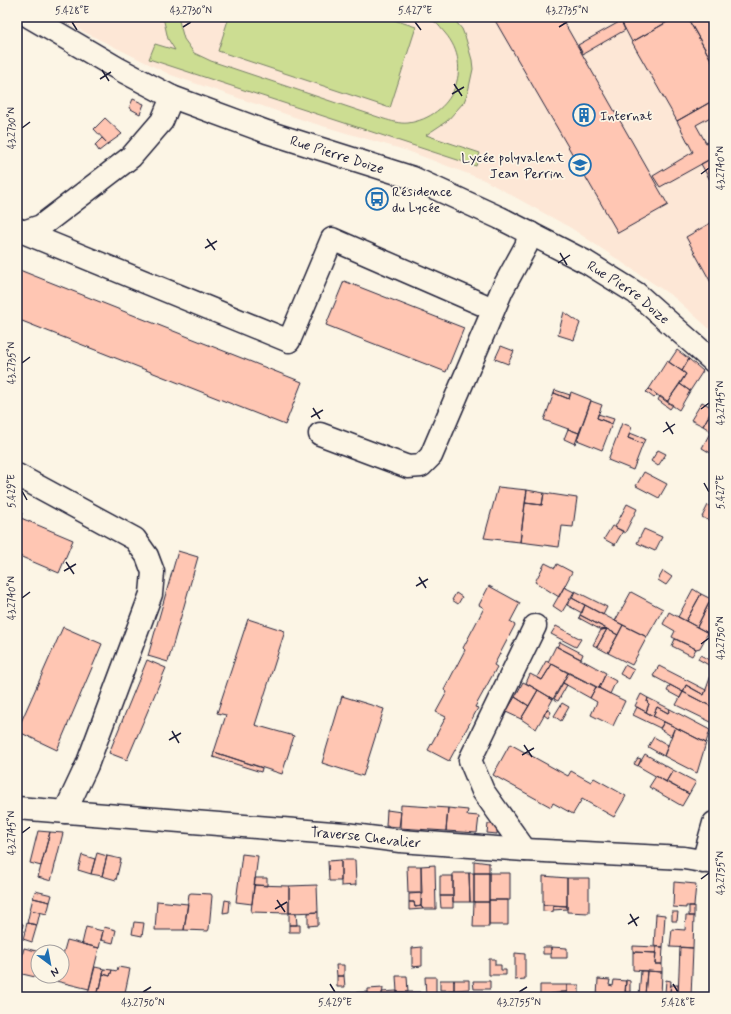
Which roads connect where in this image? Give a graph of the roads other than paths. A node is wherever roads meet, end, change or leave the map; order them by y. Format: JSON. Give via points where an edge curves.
{"nodes":[{"id":1,"x":30,"y":17,"type":"edge"},
{"id":2,"x":172,"y":97,"type":"junction"},
{"id":3,"x":20,"y":231,"type":"edge"},
{"id":4,"x":530,"y":233,"type":"junction"},
{"id":5,"x":493,"y":309,"type":"junction"},
{"id":6,"x":714,"y":362,"type":"edge"},
{"id":7,"x":320,"y":434,"type":"dead end"},
{"id":8,"x":17,"y":475,"type":"edge"},
{"id":9,"x":535,"y":626,"type":"dead end"},
{"id":10,"x":17,"y":808,"type":"edge"},
{"id":11,"x":65,"y":812,"type":"junction"},
{"id":12,"x":714,"y":823,"type":"edge"},
{"id":13,"x":525,"y":850,"type":"junction"},
{"id":14,"x":709,"y":863,"type":"edge"}],
"edges":[{"from":1,"to":2,"type":"street","name":"Rue Pierre Doize"},
{"from":2,"to":3,"type":"street","via":[[162,121],[131,157],[41,226]]},
{"from":2,"to":4,"type":"street","name":"Rue Pierre Doize","via":[[267,132],[413,178]]},
{"from":3,"to":5,"type":"street","via":[[289,341],[332,239]]},
{"from":4,"to":5,"type":"street","via":[[526,246]]},
{"from":4,"to":6,"type":"street","name":"Rue Pierre Doize","via":[[586,262],[636,293]]},
{"from":5,"to":7,"type":"street","via":[[431,456],[421,466],[408,467]]},
{"from":8,"to":11,"type":"street","via":[[135,539],[147,556],[153,572],[151,594],[87,765]]},
{"from":9,"to":13,"type":"street","via":[[470,760],[483,791]]},
{"from":10,"to":11,"type":"street","name":"Traverse Chevalier"},
{"from":11,"to":13,"type":"street","name":"Traverse Chevalier"},
{"from":12,"to":14,"type":"street"},
{"from":13,"to":14,"type":"street","name":"Traverse Chevalier","via":[[684,858]]}]}
